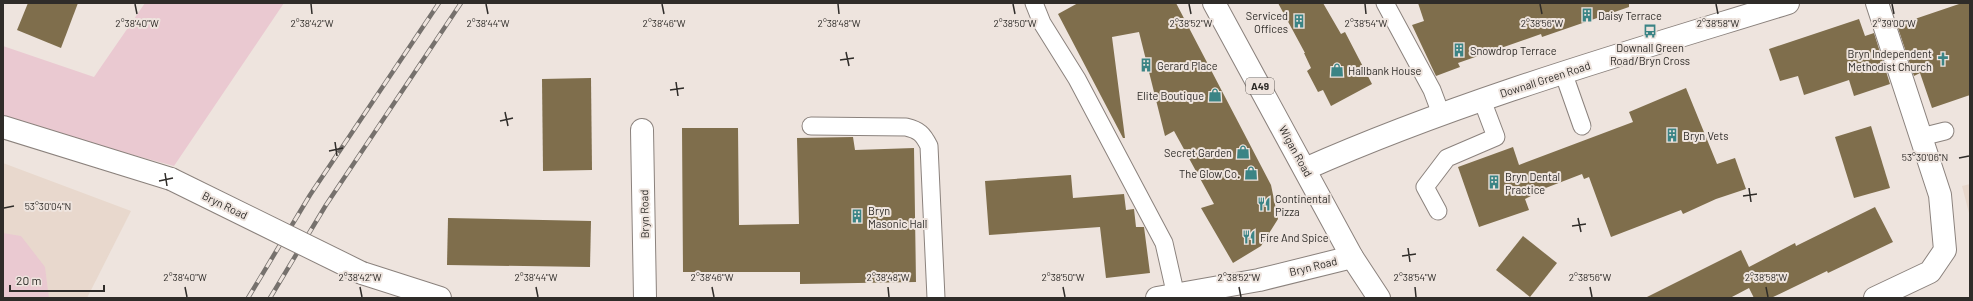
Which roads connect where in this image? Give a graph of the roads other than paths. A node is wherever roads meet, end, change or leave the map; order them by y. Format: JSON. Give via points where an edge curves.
{"nodes":[{"id":1,"x":1034,"y":3,"type":"edge"},
{"id":2,"x":1214,"y":3,"type":"edge"},
{"id":3,"x":1385,"y":3,"type":"edge"},
{"id":4,"x":1788,"y":3,"type":"edge"},
{"id":5,"x":1878,"y":3,"type":"edge"},
{"id":6,"x":1563,"y":72,"type":"junction"},
{"id":7,"x":1482,"y":100,"type":"junction"},
{"id":8,"x":1441,"y":114,"type":"junction"},
{"id":9,"x":811,"y":126,"type":"dead end"},
{"id":10,"x":1582,"y":126,"type":"dead end"},
{"id":11,"x":3,"y":128,"type":"edge"},
{"id":12,"x":642,"y":130,"type":"dead end"},
{"id":13,"x":1945,"y":131,"type":"dead end"},
{"id":14,"x":1921,"y":137,"type":"junction"},
{"id":15,"x":1306,"y":169,"type":"junction"},
{"id":16,"x":1438,"y":211,"type":"dead end"},
{"id":17,"x":1352,"y":257,"type":"junction"},
{"id":18,"x":1166,"y":297,"type":"edge"},
{"id":19,"x":440,"y":298,"type":"edge"},
{"id":20,"x":645,"y":298,"type":"edge"},
{"id":21,"x":936,"y":298,"type":"edge"},
{"id":22,"x":1379,"y":298,"type":"edge"},
{"id":23,"x":1875,"y":298,"type":"edge"}],
"edges":[{"from":1,"to":18,"type":"lane","via":[[1042,23],[1076,79],[1164,243]]},
{"from":2,"to":15,"type":"main road","name":"Wigan Road","number":"A49"},
{"from":3,"to":8,"type":"lane","via":[[1432,90]]},
{"from":4,"to":6,"type":"main road","name":"Downall Green Road"},
{"from":5,"to":14,"type":"main road"},
{"from":6,"to":7,"type":"main road","name":"Downall Green Road"},
{"from":6,"to":10,"type":"lane"},
{"from":7,"to":8,"type":"main road","name":"Downall Green Road"},
{"from":7,"to":16,"type":"lane","via":[[1496,137],[1447,158],[1425,187]]},
{"from":8,"to":15,"type":"main road","name":"Downall Green Road","via":[[1362,144]]},
{"from":9,"to":21,"type":"lane","via":[[906,127],[918,130],[925,137],[928,146]]},
{"from":11,"to":19,"type":"main road","name":"Bryn Road","bridge":true,"via":[[171,179],[362,272]]},
{"from":12,"to":20,"type":"main road","name":"Bryn Road"},
{"from":13,"to":14,"type":"lane"},
{"from":14,"to":23,"type":"main road","via":[[1940,195],[1945,250],[1930,272]]},
{"from":15,"to":17,"type":"main road","name":"Wigan Road","number":"A49"},
{"from":17,"to":18,"type":"main road","name":"Bryn Road","via":[[1259,280]]},
{"from":17,"to":22,"type":"main road","name":"Wigan Road","number":"A49"}]}
